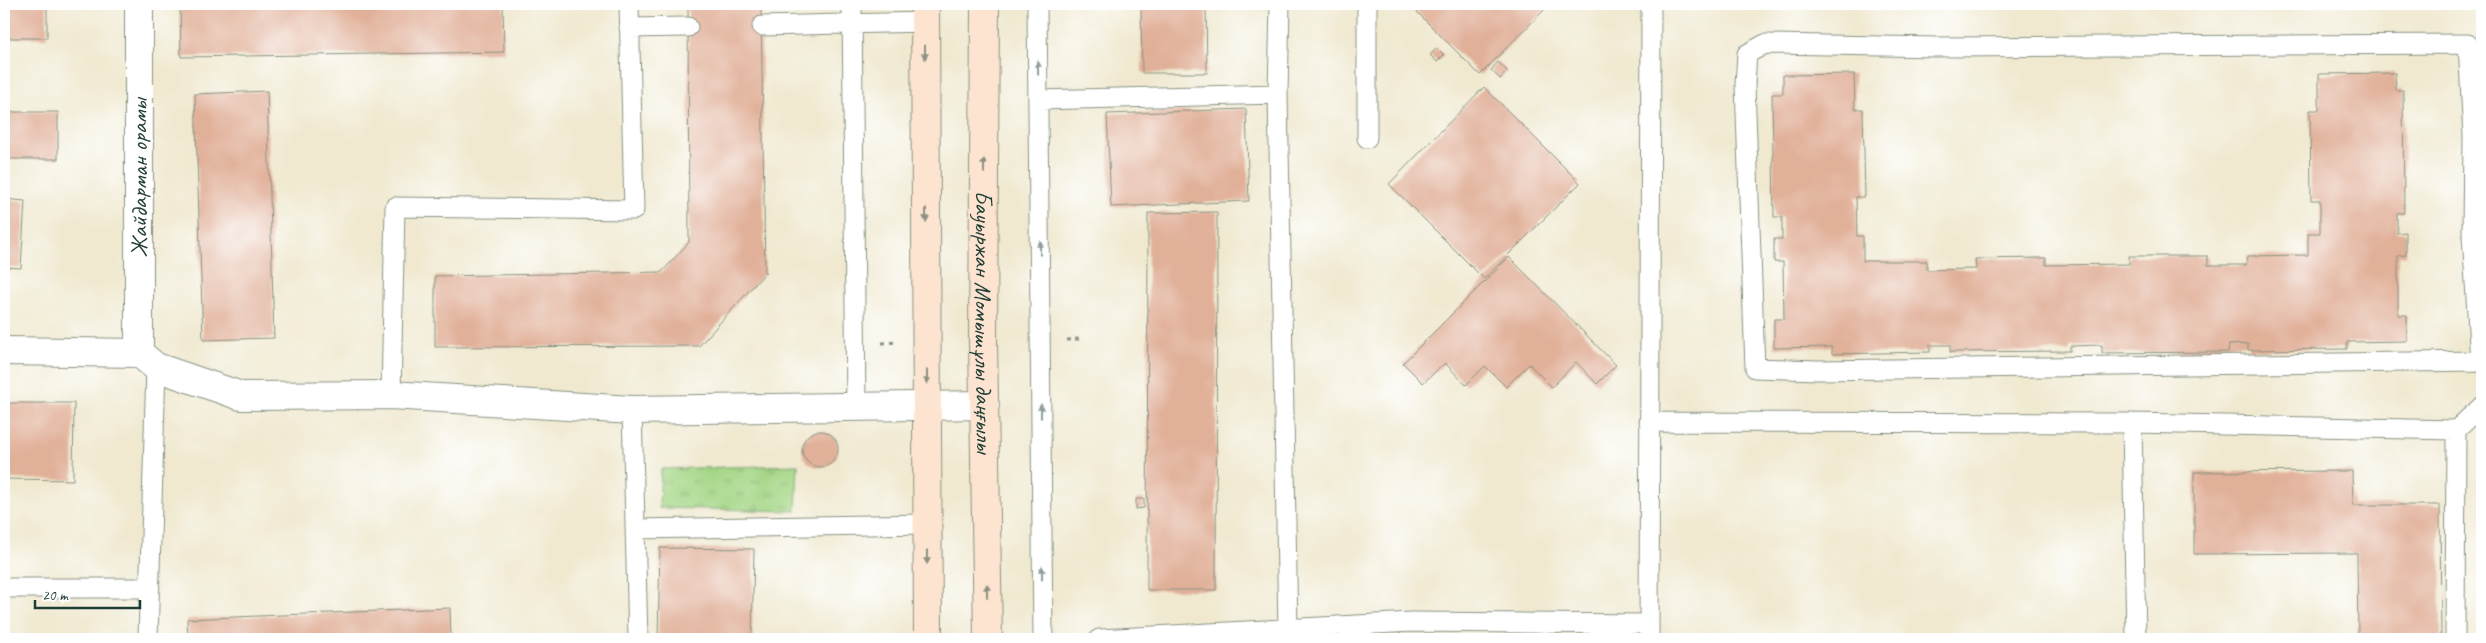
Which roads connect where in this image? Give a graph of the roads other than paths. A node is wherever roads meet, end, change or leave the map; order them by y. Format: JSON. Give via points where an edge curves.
{"nodes":[{"id":1,"x":139,"y":4,"type":"edge"},
{"id":2,"x":628,"y":4,"type":"edge"},
{"id":3,"x":852,"y":4,"type":"edge"},
{"id":4,"x":985,"y":4,"type":"edge"},
{"id":5,"x":1037,"y":4,"type":"edge"},
{"id":6,"x":1280,"y":4,"type":"edge"},
{"id":7,"x":1367,"y":4,"type":"edge"},
{"id":8,"x":1651,"y":4,"type":"edge"},
{"id":9,"x":925,"y":13,"type":"edge"},
{"id":10,"x":853,"y":24,"type":"junction"},
{"id":11,"x":762,"y":26,"type":"dead end"},
{"id":12,"x":688,"y":27,"type":"dead end"},
{"id":13,"x":629,"y":28,"type":"junction"},
{"id":14,"x":2475,"y":44,"type":"edge"},
{"id":15,"x":1278,"y":94,"type":"junction"},
{"id":16,"x":1038,"y":100,"type":"junction"},
{"id":17,"x":1367,"y":138,"type":"dead end"},
{"id":18,"x":4,"y":351,"type":"edge"},
{"id":19,"x":148,"y":360,"type":"junction"},
{"id":20,"x":2481,"y":362,"type":"edge"},
{"id":21,"x":391,"y":395,"type":"junction"},
{"id":22,"x":985,"y":405,"type":"junction"},
{"id":23,"x":2482,"y":406,"type":"edge"},
{"id":24,"x":856,"y":408,"type":"junction"},
{"id":25,"x":927,"y":408,"type":"junction"},
{"id":26,"x":632,"y":410,"type":"junction"},
{"id":27,"x":1649,"y":422,"type":"junction"},
{"id":28,"x":2132,"y":423,"type":"junction"},
{"id":29,"x":2456,"y":430,"type":"junction"},
{"id":30,"x":927,"y":524,"type":"junction"},
{"id":31,"x":635,"y":529,"type":"junction"},
{"id":32,"x":4,"y":588,"type":"edge"},
{"id":33,"x":150,"y":588,"type":"junction"},
{"id":34,"x":1288,"y":630,"type":"junction"},
{"id":35,"x":1649,"y":632,"type":"edge"},
{"id":36,"x":148,"y":639,"type":"edge"},
{"id":37,"x":638,"y":639,"type":"edge"},
{"id":38,"x":928,"y":639,"type":"edge"},
{"id":39,"x":988,"y":639,"type":"edge"},
{"id":40,"x":1043,"y":639,"type":"edge"},
{"id":41,"x":1099,"y":639,"type":"edge"},
{"id":42,"x":2136,"y":639,"type":"edge"},
{"id":43,"x":2455,"y":639,"type":"edge"}],
"edges":[{"from":1,"to":19,"type":"street","name":"Жайдарман орамы"},
{"from":2,"to":13,"type":"lane"},
{"from":3,"to":10,"type":"lane"},
{"from":22,"to":4,"type":"main road","name":"Бауыржан Момышұлы даңғылы","one_way":true},
{"from":16,"to":5,"type":"lane","one_way":true},
{"from":6,"to":15,"type":"lane"},
{"from":7,"to":17,"type":"lane"},
{"from":8,"to":27,"type":"lane"},
{"from":9,"to":10,"type":"lane"},
{"from":9,"to":25,"type":"main road","one_way":true},
{"from":10,"to":11,"type":"lane"},
{"from":10,"to":24,"type":"lane"},
{"from":12,"to":13,"type":"lane"},
{"from":13,"to":21,"type":"lane","via":[[634,210],[395,207]]},
{"from":14,"to":20,"type":"lane","via":[[2472,235]]},
{"from":14,"to":20,"type":"lane","via":[[1937,47],[1765,44],[1747,54],[1745,84],[1755,368],[1818,370]]},
{"from":15,"to":16,"type":"lane"},
{"from":15,"to":34,"type":"lane"},
{"from":40,"to":16,"type":"lane","one_way":true},
{"from":18,"to":19,"type":"street"},
{"from":19,"to":21,"type":"street","via":[[241,396]]},
{"from":19,"to":33,"type":"lane"},
{"from":21,"to":26,"type":"street"},
{"from":22,"to":25,"type":"street"},
{"from":39,"to":22,"type":"main road","name":"Бауыржан Момышұлы даңғылы","one_way":true},
{"from":23,"to":29,"type":"lane"},
{"from":24,"to":25,"type":"street"},
{"from":24,"to":26,"type":"street"},
{"from":25,"to":30,"type":"main road"},
{"from":26,"to":31,"type":"lane"},
{"from":27,"to":28,"type":"lane"},
{"from":27,"to":35,"type":"lane"},
{"from":28,"to":29,"type":"lane"},
{"from":28,"to":42,"type":"lane"},
{"from":29,"to":43,"type":"lane"},
{"from":30,"to":31,"type":"lane"},
{"from":30,"to":38,"type":"main road","one_way":true},
{"from":31,"to":37,"type":"lane"},
{"from":32,"to":33,"type":"lane"},
{"from":33,"to":36,"type":"lane"},
{"from":34,"to":35,"type":"lane","via":[[1412,622]]},
{"from":34,"to":41,"type":"lane"}]}
